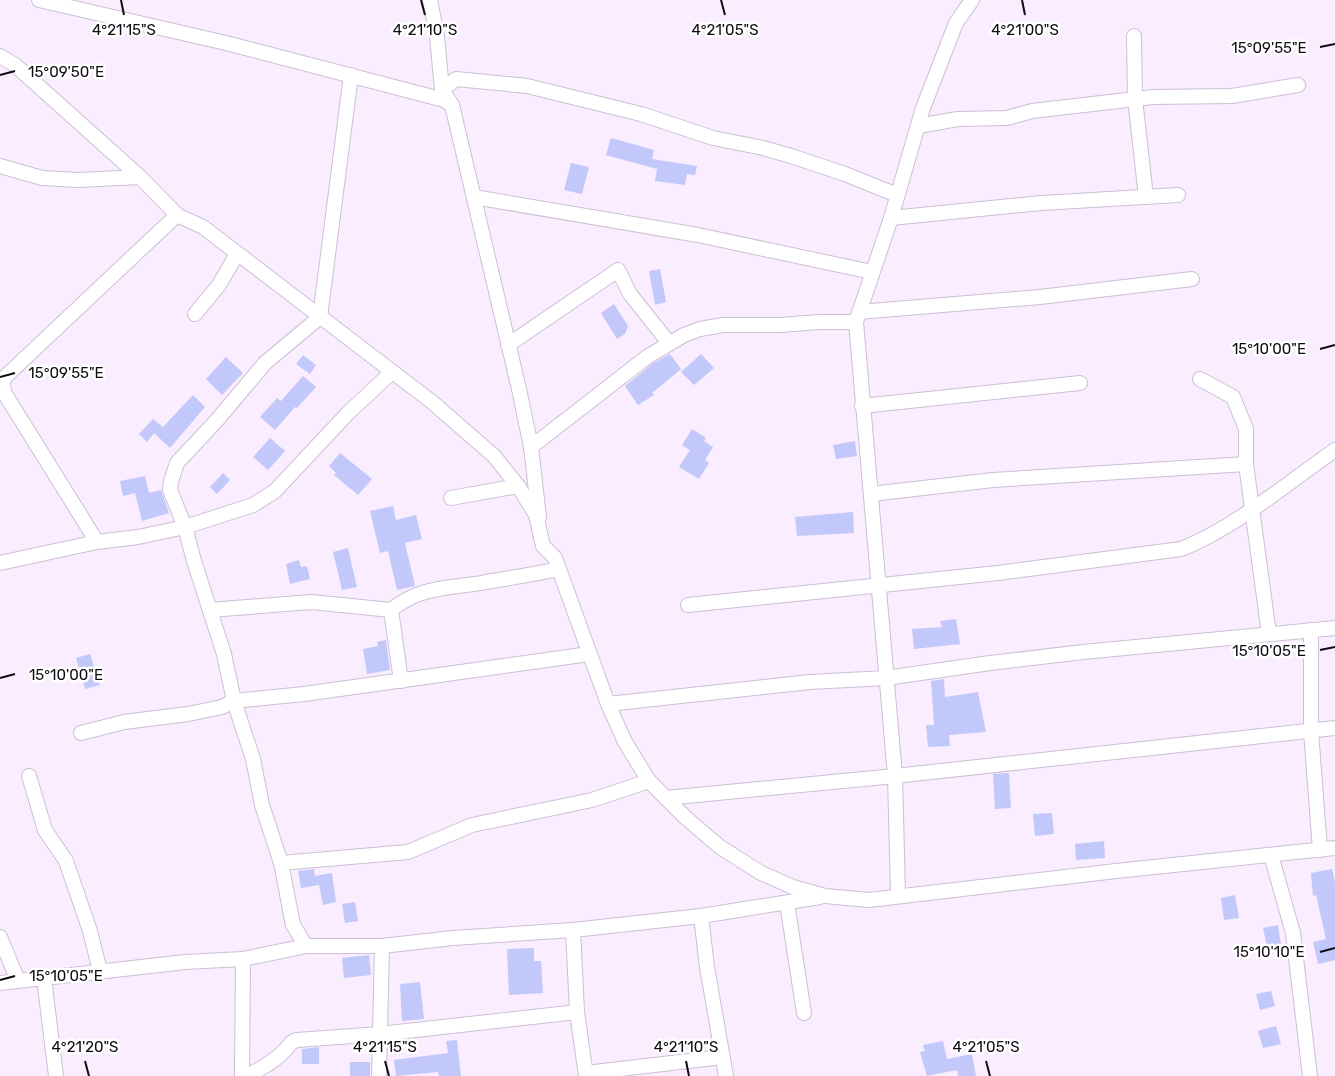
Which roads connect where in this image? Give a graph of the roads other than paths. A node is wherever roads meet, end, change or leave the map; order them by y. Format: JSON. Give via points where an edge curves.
{"nodes":[{"id":1,"x":39,"y":0,"type":"edge"},
{"id":2,"x":430,"y":0,"type":"edge"},
{"id":3,"x":972,"y":0,"type":"edge"},
{"id":4,"x":1134,"y":36,"type":"dead end"},
{"id":5,"x":0,"y":56,"type":"edge"},
{"id":6,"x":351,"y":75,"type":"junction"},
{"id":7,"x":1298,"y":85,"type":"dead end"},
{"id":8,"x":442,"y":90,"type":"junction"},
{"id":9,"x":1135,"y":99,"type":"junction"},
{"id":10,"x":452,"y":105,"type":"junction"},
{"id":11,"x":918,"y":126,"type":"junction"},
{"id":12,"x":0,"y":166,"type":"edge"},
{"id":13,"x":140,"y":177,"type":"junction"},
{"id":14,"x":897,"y":195,"type":"junction"},
{"id":15,"x":1178,"y":195,"type":"dead end"},
{"id":16,"x":474,"y":197,"type":"junction"},
{"id":17,"x":1146,"y":197,"type":"junction"},
{"id":18,"x":177,"y":215,"type":"junction"},
{"id":19,"x":891,"y":218,"type":"junction"},
{"id":20,"x":237,"y":254,"type":"junction"},
{"id":21,"x":872,"y":272,"type":"junction"},
{"id":22,"x":1192,"y":279,"type":"dead end"},
{"id":23,"x":195,"y":314,"type":"dead end"},
{"id":24,"x":320,"y":316,"type":"junction"},
{"id":25,"x":858,"y":317,"type":"junction"},
{"id":26,"x":669,"y":343,"type":"junction"},
{"id":27,"x":508,"y":345,"type":"junction"},
{"id":28,"x":392,"y":373,"type":"junction"},
{"id":29,"x":1200,"y":379,"type":"dead end"},
{"id":30,"x":1080,"y":383,"type":"dead end"},
{"id":31,"x":862,"y":406,"type":"junction"},
{"id":32,"x":531,"y":447,"type":"junction"},
{"id":33,"x":1335,"y":450,"type":"edge"},
{"id":34,"x":1246,"y":464,"type":"junction"},
{"id":35,"x":518,"y":486,"type":"junction"},
{"id":36,"x":871,"y":494,"type":"junction"},
{"id":37,"x":451,"y":498,"type":"dead end"},
{"id":38,"x":1252,"y":508,"type":"junction"},
{"id":39,"x":185,"y":527,"type":"junction"},
{"id":40,"x":97,"y":542,"type":"junction"},
{"id":41,"x":543,"y":546,"type":"junction"},
{"id":42,"x":0,"y":563,"type":"edge"},
{"id":43,"x":559,"y":569,"type":"junction"},
{"id":44,"x":879,"y":586,"type":"junction"},
{"id":45,"x":688,"y":605,"type":"dead end"},
{"id":46,"x":210,"y":610,"type":"junction"},
{"id":47,"x":391,"y":610,"type":"junction"},
{"id":48,"x":1335,"y":628,"type":"edge"},
{"id":49,"x":1311,"y":630,"type":"junction"},
{"id":50,"x":1269,"y":634,"type":"junction"},
{"id":51,"x":589,"y":654,"type":"junction"},
{"id":52,"x":886,"y":678,"type":"junction"},
{"id":53,"x":401,"y":681,"type":"junction"},
{"id":54,"x":234,"y":701,"type":"junction"},
{"id":55,"x":608,"y":704,"type":"junction"},
{"id":56,"x":1335,"y":728,"type":"edge"},
{"id":57,"x":1311,"y":730,"type":"junction"},
{"id":58,"x":81,"y":733,"type":"dead end"},
{"id":59,"x":29,"y":776,"type":"dead end"},
{"id":60,"x":895,"y":776,"type":"junction"},
{"id":61,"x":649,"y":781,"type":"junction"},
{"id":62,"x":666,"y":798,"type":"junction"},
{"id":63,"x":1335,"y":848,"type":"edge"},
{"id":64,"x":1320,"y":850,"type":"junction"},
{"id":65,"x":1271,"y":855,"type":"junction"},
{"id":66,"x":281,"y":863,"type":"junction"},
{"id":67,"x":825,"y":896,"type":"junction"},
{"id":68,"x":898,"y":896,"type":"junction"},
{"id":69,"x":787,"y":903,"type":"junction"},
{"id":70,"x":701,"y":916,"type":"junction"},
{"id":71,"x":573,"y":930,"type":"junction"},
{"id":72,"x":0,"y":937,"type":"edge"},
{"id":73,"x":306,"y":946,"type":"junction"},
{"id":74,"x":382,"y":946,"type":"junction"},
{"id":75,"x":243,"y":959,"type":"junction"},
{"id":76,"x":100,"y":971,"type":"junction"},
{"id":77,"x":44,"y":978,"type":"junction"},
{"id":78,"x":18,"y":981,"type":"junction"},
{"id":79,"x":0,"y":983,"type":"edge"},
{"id":80,"x":577,"y":1012,"type":"junction"},
{"id":81,"x":804,"y":1013,"type":"dead end"},
{"id":82,"x":380,"y":1034,"type":"junction"},
{"id":83,"x":723,"y":1057,"type":"junction"},
{"id":84,"x":586,"y":1074,"type":"edge"},
{"id":85,"x":56,"y":1076,"type":"edge"},
{"id":86,"x":242,"y":1076,"type":"edge"},
{"id":87,"x":248,"y":1076,"type":"edge"},
{"id":88,"x":379,"y":1076,"type":"edge"},
{"id":89,"x":726,"y":1076,"type":"edge"},
{"id":90,"x":1310,"y":1076,"type":"edge"}],
"edges":[{"from":1,"to":6,"type":"street"},
{"from":2,"to":8,"type":"street"},
{"from":3,"to":11,"type":"street","via":[[956,23]]},
{"from":4,"to":9,"type":"street"},
{"from":5,"to":13,"type":"street"},
{"from":6,"to":10,"type":"street"},
{"from":6,"to":24,"type":"street"},
{"from":7,"to":9,"type":"street","via":[[1232,96]]},
{"from":8,"to":10,"type":"street"},
{"from":8,"to":14,"type":"street","via":[[456,79],[527,86],[763,148]]},
{"from":9,"to":11,"type":"street","via":[[1032,111],[1007,118],[958,119]]},
{"from":9,"to":17,"type":"street"},
{"from":10,"to":16,"type":"street"},
{"from":11,"to":14,"type":"street"},
{"from":12,"to":13,"type":"street","via":[[42,178]]},
{"from":13,"to":18,"type":"street"},
{"from":14,"to":19,"type":"street"},
{"from":15,"to":17,"type":"street"},
{"from":16,"to":21,"type":"street","via":[[698,235]]},
{"from":16,"to":27,"type":"street"},
{"from":17,"to":19,"type":"street"},
{"from":18,"to":20,"type":"street","via":[[203,227]]},
{"from":18,"to":40,"type":"street","via":[[2,382],[5,394]]},
{"from":19,"to":21,"type":"street"},
{"from":20,"to":23,"type":"street","via":[[219,285]]},
{"from":20,"to":24,"type":"street"},
{"from":21,"to":25,"type":"street"},
{"from":22,"to":25,"type":"street"},
{"from":24,"to":28,"type":"street"},
{"from":24,"to":39,"type":"street","via":[[265,363],[177,464],[170,490]]},
{"from":25,"to":26,"type":"street","via":[[780,325],[723,325],[700,329]]},
{"from":25,"to":31,"type":"street"},
{"from":26,"to":27,"type":"street","via":[[630,294],[618,270]]},
{"from":26,"to":32,"type":"street"},
{"from":27,"to":32,"type":"street"},
{"from":28,"to":35,"type":"street","via":[[464,429],[494,456]]},
{"from":28,"to":39,"type":"street","via":[[348,412],[275,490],[253,506]]},
{"from":29,"to":34,"type":"street","via":[[1233,397],[1246,429]]},
{"from":30,"to":31,"type":"street"},
{"from":31,"to":36,"type":"street"},
{"from":32,"to":41,"type":"street"},
{"from":33,"to":38,"type":"street"},
{"from":34,"to":36,"type":"street","via":[[993,480]]},
{"from":34,"to":38,"type":"street"},
{"from":35,"to":37,"type":"street"},
{"from":35,"to":41,"type":"street","via":[[536,515]]},
{"from":36,"to":44,"type":"street"},
{"from":38,"to":44,"type":"street","via":[[1181,549]]},
{"from":38,"to":50,"type":"street"},
{"from":39,"to":40,"type":"street"},
{"from":39,"to":46,"type":"street"},
{"from":40,"to":42,"type":"street"},
{"from":41,"to":43,"type":"street"},
{"from":43,"to":47,"type":"street","via":[[426,590]]},
{"from":43,"to":51,"type":"street"},
{"from":44,"to":45,"type":"street"},
{"from":44,"to":52,"type":"street"},
{"from":46,"to":47,"type":"street","via":[[311,602]]},
{"from":46,"to":54,"type":"street"},
{"from":47,"to":53,"type":"street"},
{"from":48,"to":49,"type":"street"},
{"from":49,"to":50,"type":"street"},
{"from":49,"to":57,"type":"street"},
{"from":50,"to":52,"type":"street","via":[[990,663]]},
{"from":51,"to":53,"type":"street"},
{"from":51,"to":55,"type":"street"},
{"from":52,"to":55,"type":"street","via":[[810,682]]},
{"from":52,"to":60,"type":"street"},
{"from":53,"to":54,"type":"street"},
{"from":54,"to":58,"type":"street","via":[[222,707],[124,722]]},
{"from":54,"to":66,"type":"street"},
{"from":55,"to":61,"type":"street"},
{"from":56,"to":57,"type":"street"},
{"from":57,"to":60,"type":"street"},
{"from":57,"to":64,"type":"street"},
{"from":59,"to":76,"type":"street","via":[[45,830],[66,861]]},
{"from":60,"to":62,"type":"street"},
{"from":60,"to":68,"type":"street"},
{"from":61,"to":62,"type":"street"},
{"from":61,"to":66,"type":"street","via":[[592,800],[472,825],[408,852]]},
{"from":62,"to":67,"type":"street","via":[[720,847],[753,868],[793,887]]},
{"from":63,"to":64,"type":"street"},
{"from":64,"to":65,"type":"street"},
{"from":65,"to":68,"type":"street"},
{"from":65,"to":90,"type":"street","via":[[1293,933]]},
{"from":66,"to":73,"type":"street","via":[[293,926]]},
{"from":67,"to":68,"type":"street","via":[[869,900]]},
{"from":67,"to":69,"type":"street"},
{"from":69,"to":70,"type":"street"},
{"from":69,"to":81,"type":"street"},
{"from":70,"to":71,"type":"street"},
{"from":70,"to":83,"type":"street"},
{"from":71,"to":74,"type":"street"},
{"from":71,"to":80,"type":"street"},
{"from":72,"to":78,"type":"street"},
{"from":73,"to":74,"type":"street"},
{"from":73,"to":75,"type":"street"},
{"from":74,"to":82,"type":"street"},
{"from":75,"to":76,"type":"street"},
{"from":75,"to":86,"type":"street"},
{"from":76,"to":77,"type":"street"},
{"from":77,"to":78,"type":"street"},
{"from":77,"to":85,"type":"street"},
{"from":78,"to":79,"type":"street"},
{"from":80,"to":82,"type":"street"},
{"from":80,"to":84,"type":"street"},
{"from":82,"to":87,"type":"street","via":[[292,1041],[285,1052]]},
{"from":82,"to":88,"type":"street"},
{"from":83,"to":84,"type":"street"},
{"from":83,"to":89,"type":"street"}]}
